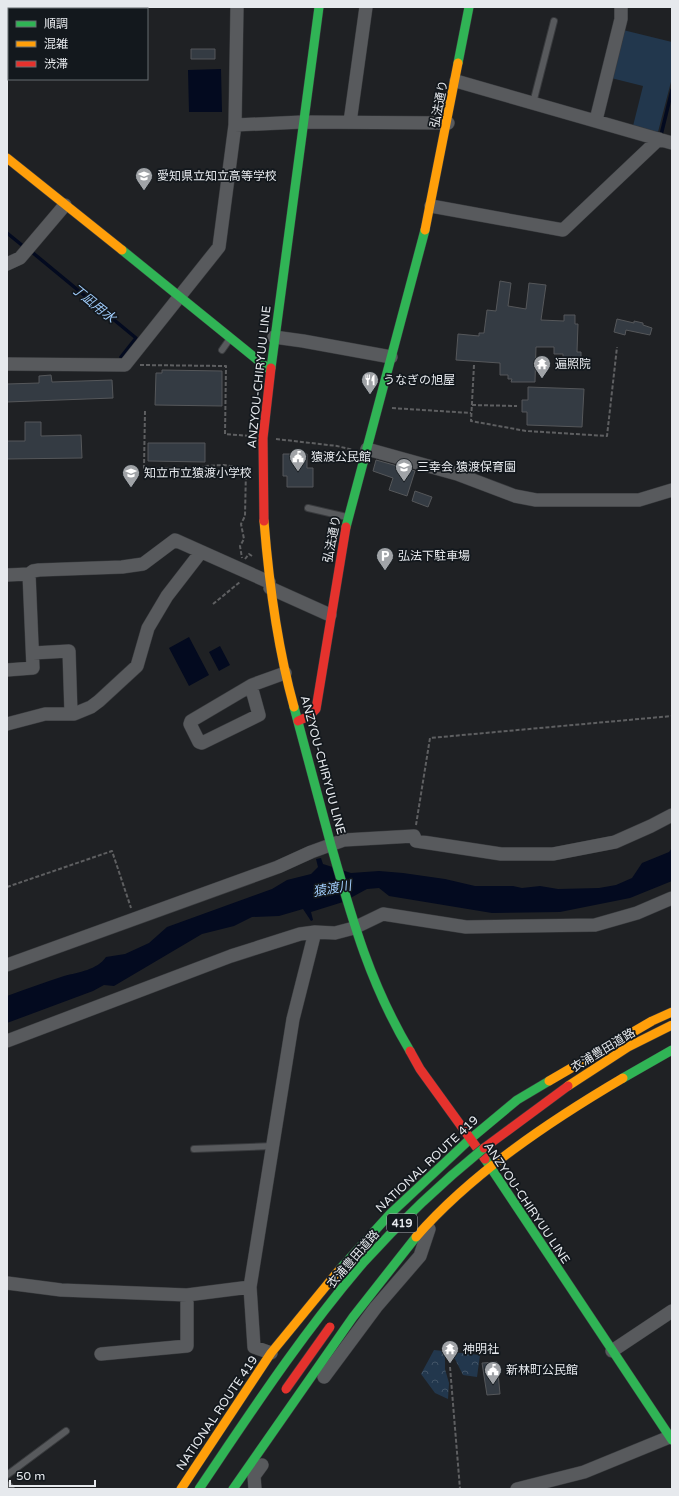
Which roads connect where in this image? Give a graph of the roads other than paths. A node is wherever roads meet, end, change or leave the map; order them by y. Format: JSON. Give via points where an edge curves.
{"nodes":[{"id":1,"x":237,"y":7,"type":"edge"},
{"id":2,"x":319,"y":7,"type":"edge"},
{"id":3,"x":366,"y":7,"type":"edge"},
{"id":4,"x":469,"y":7,"type":"edge"},
{"id":5,"x":621,"y":7,"type":"edge"},
{"id":6,"x":554,"y":21,"type":"dead end"},
{"id":7,"x":456,"y":81,"type":"junction"},
{"id":8,"x":533,"y":103,"type":"junction"},
{"id":9,"x":596,"y":120,"type":"junction"},
{"id":10,"x":302,"y":122,"type":"junction"},
{"id":11,"x":350,"y":122,"type":"junction"},
{"id":12,"x":448,"y":123,"type":"junction"},
{"id":13,"x":234,"y":125,"type":"junction"},
{"id":14,"x":659,"y":139,"type":"junction"},
{"id":15,"x":672,"y":143,"type":"edge"},
{"id":16,"x":7,"y":158,"type":"edge"},
{"id":17,"x":65,"y":205,"type":"junction"},
{"id":18,"x":431,"y":206,"type":"junction"},
{"id":19,"x":7,"y":264,"type":"edge"},
{"id":20,"x":178,"y":297,"type":"junction"},
{"id":21,"x":274,"y":338,"type":"junction"},
{"id":22,"x":230,"y":339,"type":"junction"},
{"id":23,"x":222,"y":350,"type":"dead end"},
{"id":24,"x":392,"y":357,"type":"junction"},
{"id":25,"x":7,"y":364,"type":"edge"},
{"id":26,"x":270,"y":370,"type":"junction"},
{"id":27,"x":366,"y":452,"type":"junction"},
{"id":28,"x":672,"y":490,"type":"edge"},
{"id":29,"x":308,"y":508,"type":"dead end"},
{"id":30,"x":348,"y":518,"type":"junction"},
{"id":31,"x":201,"y":552,"type":"junction"},
{"id":32,"x":340,"y":556,"type":"junction"},
{"id":33,"x":350,"y":558,"type":"dead end"},
{"id":34,"x":30,"y":574,"type":"junction"},
{"id":35,"x":7,"y":575,"type":"edge"},
{"id":36,"x":269,"y":585,"type":"junction"},
{"id":37,"x":330,"y":615,"type":"junction"},
{"id":38,"x":33,"y":653,"type":"junction"},
{"id":39,"x":7,"y":670,"type":"edge"},
{"id":40,"x":285,"y":673,"type":"junction"},
{"id":41,"x":251,"y":686,"type":"junction"},
{"id":42,"x":71,"y":713,"type":"junction"},
{"id":43,"x":298,"y":721,"type":"junction"},
{"id":44,"x":7,"y":724,"type":"edge"},
{"id":45,"x":672,"y":815,"type":"edge"},
{"id":46,"x":333,"y":849,"type":"junction"},
{"id":47,"x":672,"y":898,"type":"edge"},
{"id":48,"x":353,"y":925,"type":"junction"},
{"id":49,"x":315,"y":932,"type":"junction"},
{"id":50,"x":7,"y":965,"type":"edge"},
{"id":51,"x":672,"y":1012,"type":"edge"},
{"id":52,"x":672,"y":1025,"type":"edge"},
{"id":53,"x":7,"y":1041,"type":"edge"},
{"id":54,"x":672,"y":1050,"type":"edge"},
{"id":55,"x":596,"y":1079,"type":"dead end"},
{"id":56,"x":469,"y":1140,"type":"junction"},
{"id":57,"x":273,"y":1146,"type":"junction"},
{"id":58,"x":194,"y":1150,"type":"dead end"},
{"id":59,"x":491,"y":1168,"type":"junction"},
{"id":60,"x":427,"y":1218,"type":"junction"},
{"id":61,"x":7,"y":1283,"type":"edge"},
{"id":62,"x":250,"y":1286,"type":"junction"},
{"id":63,"x":187,"y":1295,"type":"junction"},
{"id":64,"x":672,"y":1311,"type":"edge"},
{"id":65,"x":336,"y":1319,"type":"dead end"},
{"id":66,"x":612,"y":1352,"type":"junction"},
{"id":67,"x":271,"y":1353,"type":"junction"},
{"id":68,"x":101,"y":1354,"type":"dead end"},
{"id":69,"x":278,"y":1400,"type":"dead end"},
{"id":70,"x":66,"y":1431,"type":"dead end"},
{"id":71,"x":671,"y":1438,"type":"edge"},
{"id":72,"x":7,"y":1475,"type":"edge"},
{"id":73,"x":181,"y":1489,"type":"edge"},
{"id":74,"x":199,"y":1489,"type":"edge"},
{"id":75,"x":233,"y":1489,"type":"edge"},
{"id":76,"x":255,"y":1489,"type":"edge"},
{"id":77,"x":517,"y":1489,"type":"edge"},
{"id":78,"x":521,"y":1489,"type":"edge"}],
"edges":[{"from":1,"to":13,"type":"street"},
{"from":2,"to":10,"type":"main road","name":"ANZYOU-CHIRYUU LINE"},
{"from":3,"to":11,"type":"street"},
{"from":4,"to":7,"type":"main road","name":"弘法通り"},
{"from":5,"to":9,"type":"street","via":[[621,19]]},
{"from":6,"to":8,"type":"lane"},
{"from":7,"to":8,"type":"street"},
{"from":7,"to":12,"type":"main road","name":"弘法通り"},
{"from":8,"to":9,"type":"street"},
{"from":9,"to":14,"type":"street"},
{"from":10,"to":11,"type":"street"},
{"from":10,"to":13,"type":"street"},
{"from":10,"to":21,"type":"main road","name":"ANZYOU-CHIRYUU LINE"},
{"from":11,"to":12,"type":"street"},
{"from":12,"to":18,"type":"main road","name":"弘法通り"},
{"from":13,"to":20,"type":"street","via":[[220,247]]},
{"from":14,"to":15,"type":"street"},
{"from":14,"to":18,"type":"street","via":[[563,230]]},
{"from":16,"to":17,"type":"main road"},
{"from":17,"to":19,"type":"street","via":[[20,258]]},
{"from":17,"to":20,"type":"main road"},
{"from":18,"to":24,"type":"main road","name":"弘法通り"},
{"from":20,"to":22,"type":"main road"},
{"from":20,"to":25,"type":"street","via":[[124,365]]},
{"from":21,"to":24,"type":"street","via":[[303,340]]},
{"from":21,"to":26,"type":"main road","name":"ANZYOU-CHIRYUU LINE"},
{"from":22,"to":23,"type":"lane"},
{"from":22,"to":26,"type":"main road"},
{"from":24,"to":27,"type":"main road","name":"弘法通り"},
{"from":26,"to":36,"type":"main road","name":"ANZYOU-CHIRYUU LINE","via":[[263,438],[263,504]]},
{"from":27,"to":28,"type":"street","via":[[458,474],[515,496],[536,500],[639,500]]},
{"from":27,"to":30,"type":"main road","name":"弘法通り"},
{"from":29,"to":30,"type":"lane"},
{"from":30,"to":32,"type":"main road","name":"弘法通り"},
{"from":31,"to":34,"type":"street","via":[[175,540],[143,564],[39,570]]},
{"from":31,"to":36,"type":"street"},
{"from":31,"to":42,"type":"street","via":[[167,596],[148,628],[136,666],[91,707]]},
{"from":32,"to":33,"type":"lane"},
{"from":32,"to":37,"type":"main road","name":"弘法通り"},
{"from":34,"to":35,"type":"street"},
{"from":34,"to":38,"type":"street"},
{"from":36,"to":37,"type":"street"},
{"from":36,"to":40,"type":"main road","name":"ANZYOU-CHIRYUU LINE"},
{"from":37,"to":43,"type":"main road","name":"弘法通り","via":[[316,709]]},
{"from":38,"to":39,"type":"street","via":[[33,668]]},
{"from":38,"to":42,"type":"street","via":[[69,651]]},
{"from":40,"to":41,"type":"street"},
{"from":40,"to":43,"type":"main road","name":"ANZYOU-CHIRYUU LINE"},
{"from":41,"to":41,"type":"street","via":[[191,721],[190,724],[199,742],[221,735],[259,715]]},
{"from":42,"to":44,"type":"street","via":[[46,714]]},
{"from":43,"to":46,"type":"main road","name":"ANZYOU-CHIRYUU LINE"},
{"from":45,"to":46,"type":"street","via":[[615,842],[553,854],[501,854],[416,841],[414,836],[344,840]]},
{"from":46,"to":48,"type":"main road","name":"ANZYOU-CHIRYUU LINE"},
{"from":46,"to":50,"type":"street","via":[[311,852],[278,867]]},
{"from":47,"to":48,"type":"street","via":[[637,913],[594,925],[466,927],[383,914]]},
{"from":48,"to":49,"type":"street","via":[[335,933]]},
{"from":48,"to":56,"type":"main road","name":"ANZYOU-CHIRYUU LINE","via":[[374,982],[394,1025],[420,1069]]},
{"from":49,"to":53,"type":"street","via":[[300,934],[231,956]]},
{"from":49,"to":57,"type":"street","via":[[293,1019]]},
{"from":51,"to":56,"type":"main road","name":"NATIONAL ROUTE 419","number":"419","via":[[652,1021],[517,1100]]},
{"from":52,"to":74,"type":"main road","name":"衣浦豊田道路","number":"419","bridge":true,"via":[[605,1061],[488,1144],[382,1242],[340,1290],[295,1348]]},
{"from":54,"to":59,"type":"main road","number":"419","via":[[617,1081],[539,1131]]},
{"from":55,"to":60,"type":"main road","name":"衣浦豊田道路","number":"419","via":[[502,1146]]},
{"from":56,"to":59,"type":"main road","name":"ANZYOU-CHIRYUU LINE"},
{"from":56,"to":67,"type":"main road","name":"NATIONAL ROUTE 419","number":"419","via":[[390,1214],[348,1259]]},
{"from":57,"to":58,"type":"lane"},
{"from":57,"to":62,"type":"street"},
{"from":59,"to":60,"type":"main road","number":"419"},
{"from":59,"to":66,"type":"main road","name":"ANZYOU-CHIRYUU LINE"},
{"from":60,"to":75,"type":"main road","number":"419","via":[[314,1372]]},
{"from":60,"to":76,"type":"street","via":[[420,1256],[376,1307],[310,1396],[254,1476]]},
{"from":61,"to":63,"type":"street","via":[[61,1290]]},
{"from":62,"to":63,"type":"street"},
{"from":62,"to":67,"type":"street","via":[[254,1347]]},
{"from":63,"to":68,"type":"street","via":[[186,1346]]},
{"from":64,"to":66,"type":"street"},
{"from":65,"to":69,"type":"main road","bridge":true},
{"from":66,"to":71,"type":"main road","name":"ANZYOU-CHIRYUU LINE"},
{"from":67,"to":73,"type":"main road","name":"NATIONAL ROUTE 419","number":"419"},
{"from":70,"to":72,"type":"lane"},
{"from":71,"to":78,"type":"street","via":[[584,1472]]},
{"from":77,"to":78,"type":"street"}]}
